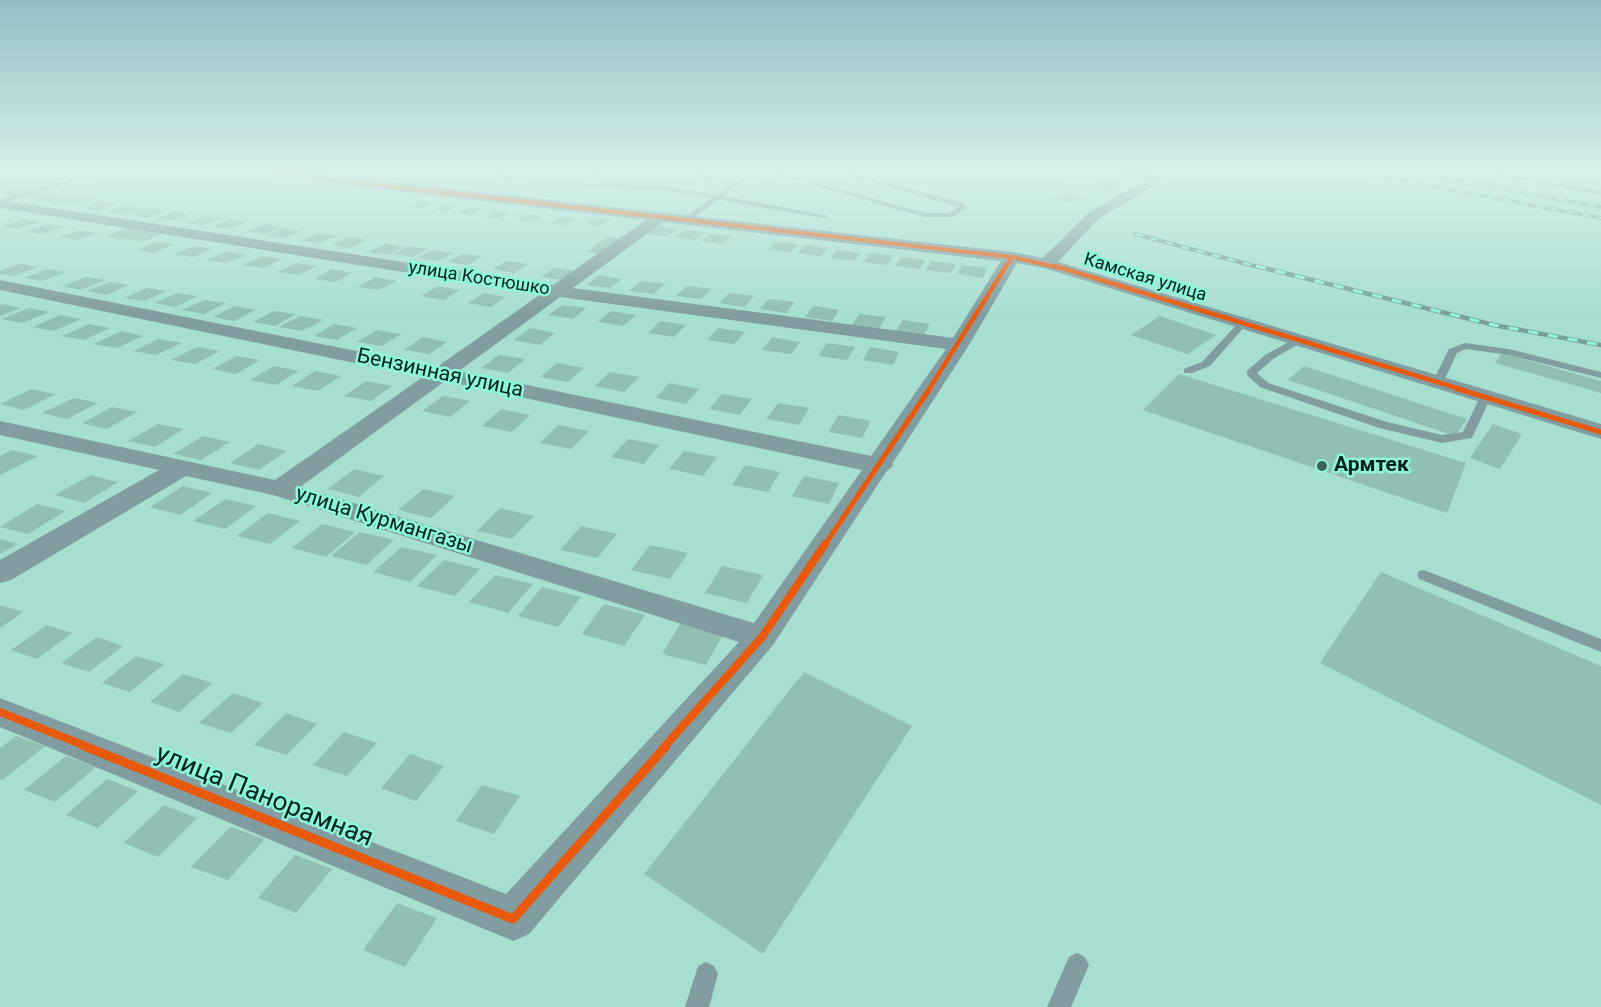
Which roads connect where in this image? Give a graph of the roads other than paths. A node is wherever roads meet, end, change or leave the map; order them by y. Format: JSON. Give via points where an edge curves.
{"nodes":[{"id":1,"x":107,"y":220,"type":"edge"},
{"id":2,"x":656,"y":220,"type":"edge"},
{"id":3,"x":677,"y":220,"type":"edge"},
{"id":4,"x":1089,"y":220,"type":"edge"},
{"id":5,"x":686,"y":221,"type":"joint"},
{"id":6,"x":1012,"y":257,"type":"junction"},
{"id":7,"x":1047,"y":264,"type":"junction"},
{"id":8,"x":0,"y":285,"type":"edge"},
{"id":9,"x":556,"y":291,"type":"junction"},
{"id":10,"x":1243,"y":323,"type":"junction"},
{"id":11,"x":1298,"y":340,"type":"junction"},
{"id":12,"x":959,"y":345,"type":"junction"},
{"id":13,"x":1188,"y":371,"type":"dead end"},
{"id":14,"x":442,"y":374,"type":"junction"},
{"id":15,"x":1601,"y":375,"type":"edge"},
{"id":16,"x":1438,"y":382,"type":"junction"},
{"id":17,"x":1485,"y":397,"type":"junction"},
{"id":18,"x":1601,"y":432,"type":"edge"},
{"id":19,"x":5,"y":434,"type":"edge"},
{"id":20,"x":880,"y":466,"type":"junction"},
{"id":21,"x":182,"y":468,"type":"junction"},
{"id":22,"x":280,"y":489,"type":"junction"},
{"id":23,"x":0,"y":573,"type":"edge"},
{"id":24,"x":1424,"y":575,"type":"dead end"},
{"id":25,"x":762,"y":637,"type":"junction"},
{"id":26,"x":1601,"y":646,"type":"edge"},
{"id":27,"x":0,"y":712,"type":"edge"},
{"id":28,"x":1077,"y":965,"type":"dead end"},
{"id":29,"x":706,"y":974,"type":"dead end"},
{"id":30,"x":697,"y":1007,"type":"edge"},
{"id":31,"x":1059,"y":1007,"type":"edge"}],
"edges":[{"from":1,"to":9,"type":"street","name":"улица Костюшко"},
{"from":2,"to":9,"type":"street"},
{"from":3,"to":5,"type":"street","name":"Камская улица"},
{"from":4,"to":7,"type":"street"},
{"from":5,"to":6,"type":"street","name":"Камская улица"},
{"from":6,"to":7,"type":"street","name":"Камская улица"},
{"from":6,"to":12,"type":"street"},
{"from":7,"to":10,"type":"street","name":"Камская улица"},
{"from":8,"to":14,"type":"street","name":"Бензинная улица"},
{"from":9,"to":12,"type":"street","name":"улица Костюшко"},
{"from":9,"to":14,"type":"street"},
{"from":10,"to":11,"type":"street","name":"Камская улица"},
{"from":10,"to":13,"type":"lane","via":[[1206,364]]},
{"from":11,"to":16,"type":"street","name":"Камская улица"},
{"from":11,"to":17,"type":"lane","via":[[1251,373],[1264,385],[1383,425],[1443,439],[1468,435]]},
{"from":12,"to":20,"type":"street"},
{"from":14,"to":20,"type":"street","name":"Бензинная улица"},
{"from":14,"to":22,"type":"street"},
{"from":15,"to":16,"type":"lane","via":[[1509,352],[1465,346],[1454,351]]},
{"from":16,"to":17,"type":"street","name":"Камская улица"},
{"from":17,"to":18,"type":"street","name":"Камская улица"},
{"from":19,"to":21,"type":"street","name":"улица Курмангазы"},
{"from":20,"to":25,"type":"street"},
{"from":21,"to":22,"type":"street","name":"улица Курмангазы"},
{"from":21,"to":23,"type":"street"},
{"from":22,"to":25,"type":"street","name":"улица Курмангазы"},
{"from":24,"to":26,"type":"lane"},
{"from":25,"to":27,"type":"street","name":"улица Панорамная","via":[[513,919]]},
{"from":28,"to":31,"type":"lane"},
{"from":29,"to":30,"type":"lane"}]}
